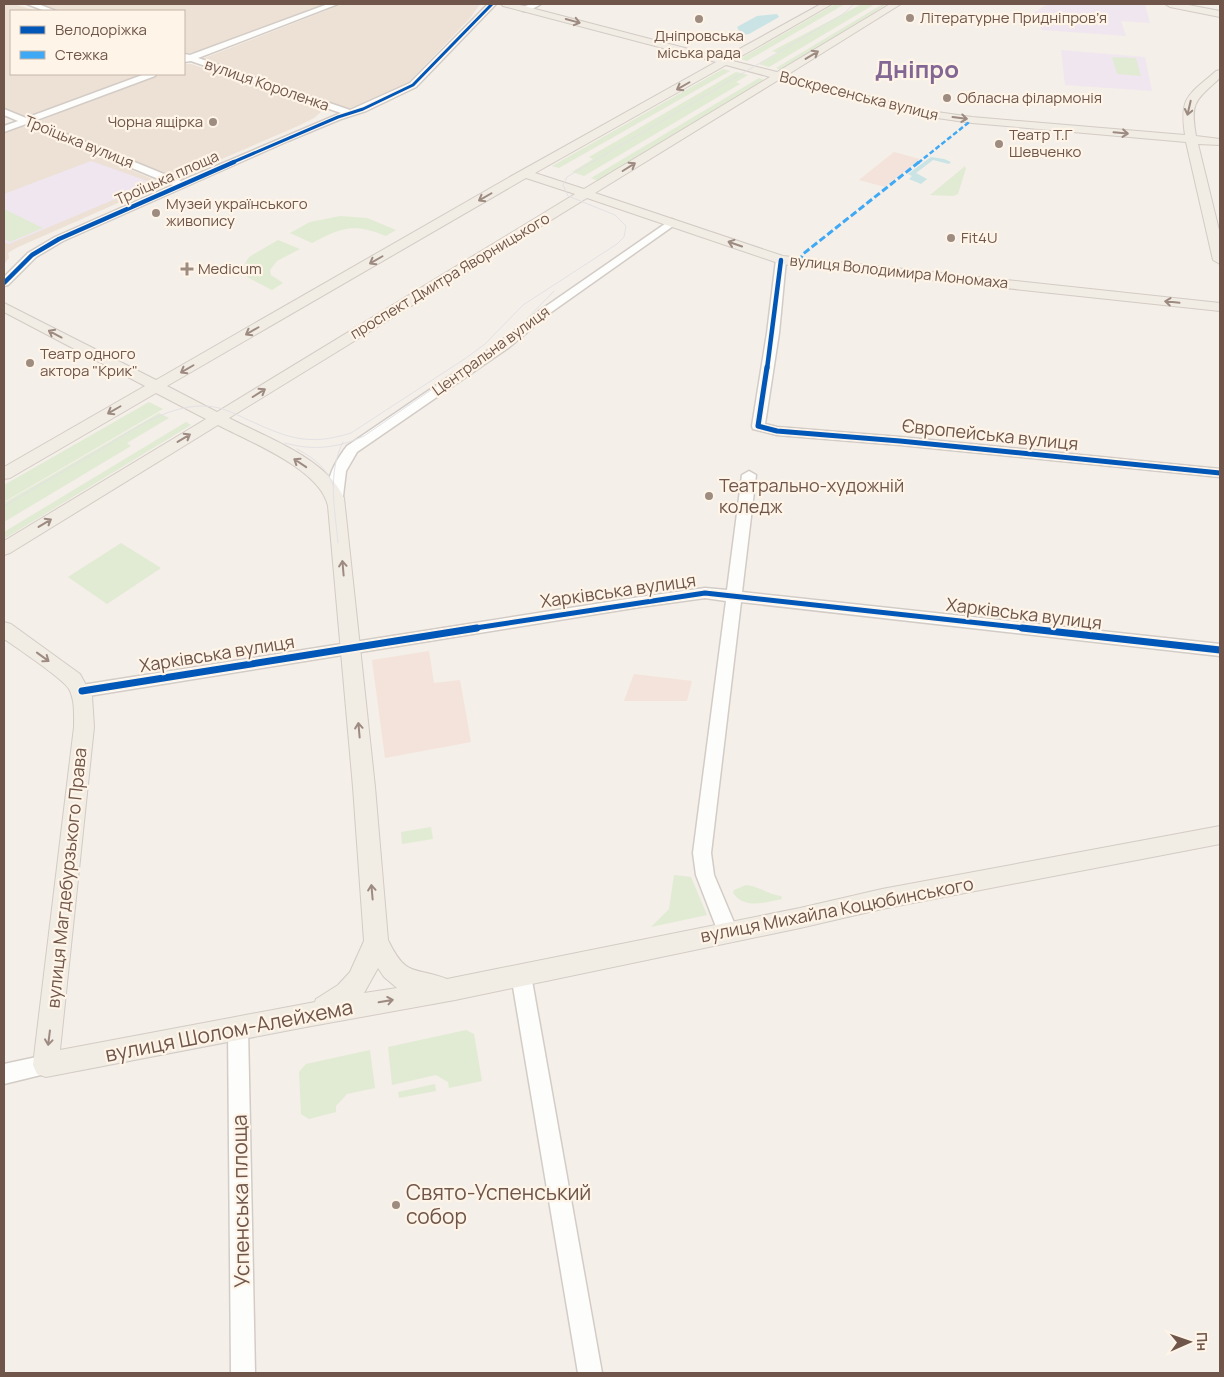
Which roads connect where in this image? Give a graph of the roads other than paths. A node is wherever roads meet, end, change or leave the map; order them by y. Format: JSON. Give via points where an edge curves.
{"nodes":[{"id":1,"x":31,"y":4,"type":"edge"},
{"id":2,"x":334,"y":4,"type":"edge"},
{"id":3,"x":492,"y":4,"type":"edge"},
{"id":4,"x":506,"y":4,"type":"edge"},
{"id":5,"x":537,"y":4,"type":"edge"},
{"id":6,"x":827,"y":4,"type":"edge"},
{"id":7,"x":896,"y":4,"type":"edge"},
{"id":8,"x":1170,"y":4,"type":"edge"},
{"id":9,"x":526,"y":9,"type":"junction"},
{"id":10,"x":49,"y":10,"type":"edge"},
{"id":11,"x":1220,"y":14,"type":"edge"},
{"id":12,"x":186,"y":58,"type":"edge"},
{"id":13,"x":725,"y":62,"type":"junction"},
{"id":14,"x":1220,"y":73,"type":"edge"},
{"id":15,"x":149,"y":75,"type":"edge"},
{"id":16,"x":777,"y":76,"type":"junction"},
{"id":17,"x":4,"y":112,"type":"edge"},
{"id":18,"x":350,"y":113,"type":"junction"},
{"id":19,"x":26,"y":121,"type":"junction"},
{"id":20,"x":4,"y":129,"type":"edge"},
{"id":21,"x":1191,"y":139,"type":"junction"},
{"id":22,"x":1220,"y":142,"type":"edge"},
{"id":23,"x":527,"y":174,"type":"junction"},
{"id":24,"x":181,"y":185,"type":"junction"},
{"id":25,"x":588,"y":194,"type":"junction"},
{"id":26,"x":672,"y":222,"type":"junction"},
{"id":27,"x":781,"y":260,"type":"junction"},
{"id":28,"x":1220,"y":260,"type":"edge"},
{"id":29,"x":4,"y":283,"type":"edge"},
{"id":30,"x":4,"y":307,"type":"edge"},
{"id":31,"x":1220,"y":307,"type":"edge"},
{"id":32,"x":156,"y":386,"type":"junction"},
{"id":33,"x":217,"y":418,"type":"junction"},
{"id":34,"x":1220,"y":473,"type":"edge"},
{"id":35,"x":4,"y":474,"type":"edge"},
{"id":36,"x":749,"y":475,"type":"dead end"},
{"id":37,"x":336,"y":496,"type":"junction"},
{"id":38,"x":4,"y":548,"type":"edge"},
{"id":39,"x":734,"y":596,"type":"junction"},
{"id":40,"x":4,"y":629,"type":"edge"},
{"id":41,"x":350,"y":649,"type":"junction"},
{"id":42,"x":1220,"y":650,"type":"edge"},
{"id":43,"x":82,"y":691,"type":"junction"},
{"id":44,"x":1220,"y":835,"type":"edge"},
{"id":45,"x":728,"y":932,"type":"junction"},
{"id":46,"x":376,"y":941,"type":"junction"},
{"id":47,"x":521,"y":975,"type":"junction"},
{"id":48,"x":455,"y":990,"type":"junction"},
{"id":49,"x":306,"y":1015,"type":"junction"},
{"id":50,"x":238,"y":1028,"type":"junction"},
{"id":51,"x":46,"y":1065,"type":"junction"},
{"id":52,"x":4,"y":1074,"type":"edge"},
{"id":53,"x":243,"y":1373,"type":"edge"},
{"id":54,"x":590,"y":1373,"type":"edge"}],
"edges":[{"from":1,"to":10,"type":"street"},
{"from":2,"to":12,"type":"street"},
{"from":3,"to":18,"type":"street","name":"Троїцька площа","via":[[419,82]]},
{"from":4,"to":9,"type":"main road","name":"Воскресенська вулиця"},
{"from":5,"to":9,"type":"street"},
{"from":6,"to":13,"type":"main road"},
{"from":16,"to":7,"type":"main road","name":"проспект Дмитра Яворницького","one_way":true},
{"from":8,"to":11,"type":"main road"},
{"from":9,"to":13,"type":"main road","name":"Воскресенська вулиця","one_way":true},
{"from":12,"to":18,"type":"street","name":"вулиця Короленка"},
{"from":13,"to":16,"type":"main road","name":"Воскресенська вулиця"},
{"from":13,"to":23,"type":"main road","one_way":true},
{"from":14,"to":21,"type":"main road","one_way":true,"via":[[1196,92],[1189,104],[1187,114]]},
{"from":15,"to":19,"type":"street"},
{"from":16,"to":21,"type":"main road","name":"Воскресенська вулиця","one_way":true,"via":[[942,116]]},
{"from":25,"to":16,"type":"main road","name":"проспект Дмитра Яворницького","one_way":true},
{"from":17,"to":19,"type":"street","name":"Троїцька вулиця"},
{"from":18,"to":24,"type":"street","name":"Троїцька площа"},
{"from":19,"to":20,"type":"street"},
{"from":19,"to":24,"type":"street","name":"Троїцька вулиця"},
{"from":21,"to":22,"type":"main road","name":"Воскресенська вулиця"},
{"from":21,"to":28,"type":"main road"},
{"from":23,"to":25,"type":"main road"},
{"from":23,"to":32,"type":"main road","one_way":true},
{"from":24,"to":29,"type":"street","name":"Троїцька площа","via":[[45,246]]},
{"from":25,"to":26,"type":"main road","name":"вулиця Володимира Мономаха"},
{"from":33,"to":25,"type":"main road","name":"проспект Дмитра Яворницького","one_way":true},
{"from":27,"to":26,"type":"main road","name":"вулиця Володимира Мономаха","one_way":true},
{"from":26,"to":37,"type":"street","name":"Центральна вулиця","via":[[507,342],[352,448],[338,471]]},
{"from":31,"to":27,"type":"main road","name":"вулиця Володимира Мономаха","one_way":true},
{"from":27,"to":34,"type":"street","name":"Європейська вулиця","via":[[758,426],[789,432]]},
{"from":32,"to":30,"type":"main road","one_way":true},
{"from":32,"to":33,"type":"main road"},
{"from":32,"to":35,"type":"main road","one_way":true},
{"from":37,"to":33,"type":"main road","one_way":true,"via":[[327,483],[299,461]]},
{"from":38,"to":33,"type":"main road","name":"проспект Дмитра Яворницького","one_way":true},
{"from":36,"to":39,"type":"street"},
{"from":41,"to":37,"type":"main road","one_way":true},
{"from":39,"to":41,"type":"street","name":"Харківська вулиця","via":[[704,593]]},
{"from":39,"to":42,"type":"street","name":"Харківська вулиця"},
{"from":39,"to":45,"type":"street","via":[[702,853],[705,875]]},
{"from":40,"to":43,"type":"main road","one_way":true,"via":[[73,679]]},
{"from":41,"to":43,"type":"street","name":"Харківська вулиця"},
{"from":46,"to":41,"type":"main road","one_way":true},
{"from":43,"to":51,"type":"main road","name":"вулиця Магдебурзького Права","one_way":true,"via":[[84,727]]},
{"from":44,"to":45,"type":"main road","name":"вулиця Михайла Коцюбинського","via":[[882,899]]},
{"from":45,"to":47,"type":"main road","name":"вулиця Михайла Коцюбинського"},
{"from":46,"to":48,"type":"main road","via":[[396,974],[414,984]]},
{"from":46,"to":49,"type":"main road","via":[[364,975],[347,995]]},
{"from":47,"to":48,"type":"main road","name":"вулиця Михайла Коцюбинського"},
{"from":47,"to":54,"type":"street"},
{"from":49,"to":48,"type":"main road","name":"вулиця Шолом-Алейхема","one_way":true},
{"from":49,"to":50,"type":"main road","name":"вулиця Шолом-Алейхема"},
{"from":50,"to":51,"type":"main road","name":"вулиця Шолом-Алейхема"},
{"from":50,"to":53,"type":"street","name":"Успенська площа"},
{"from":51,"to":52,"type":"street","name":"вулиця Шолом-Алейхема"}]}
